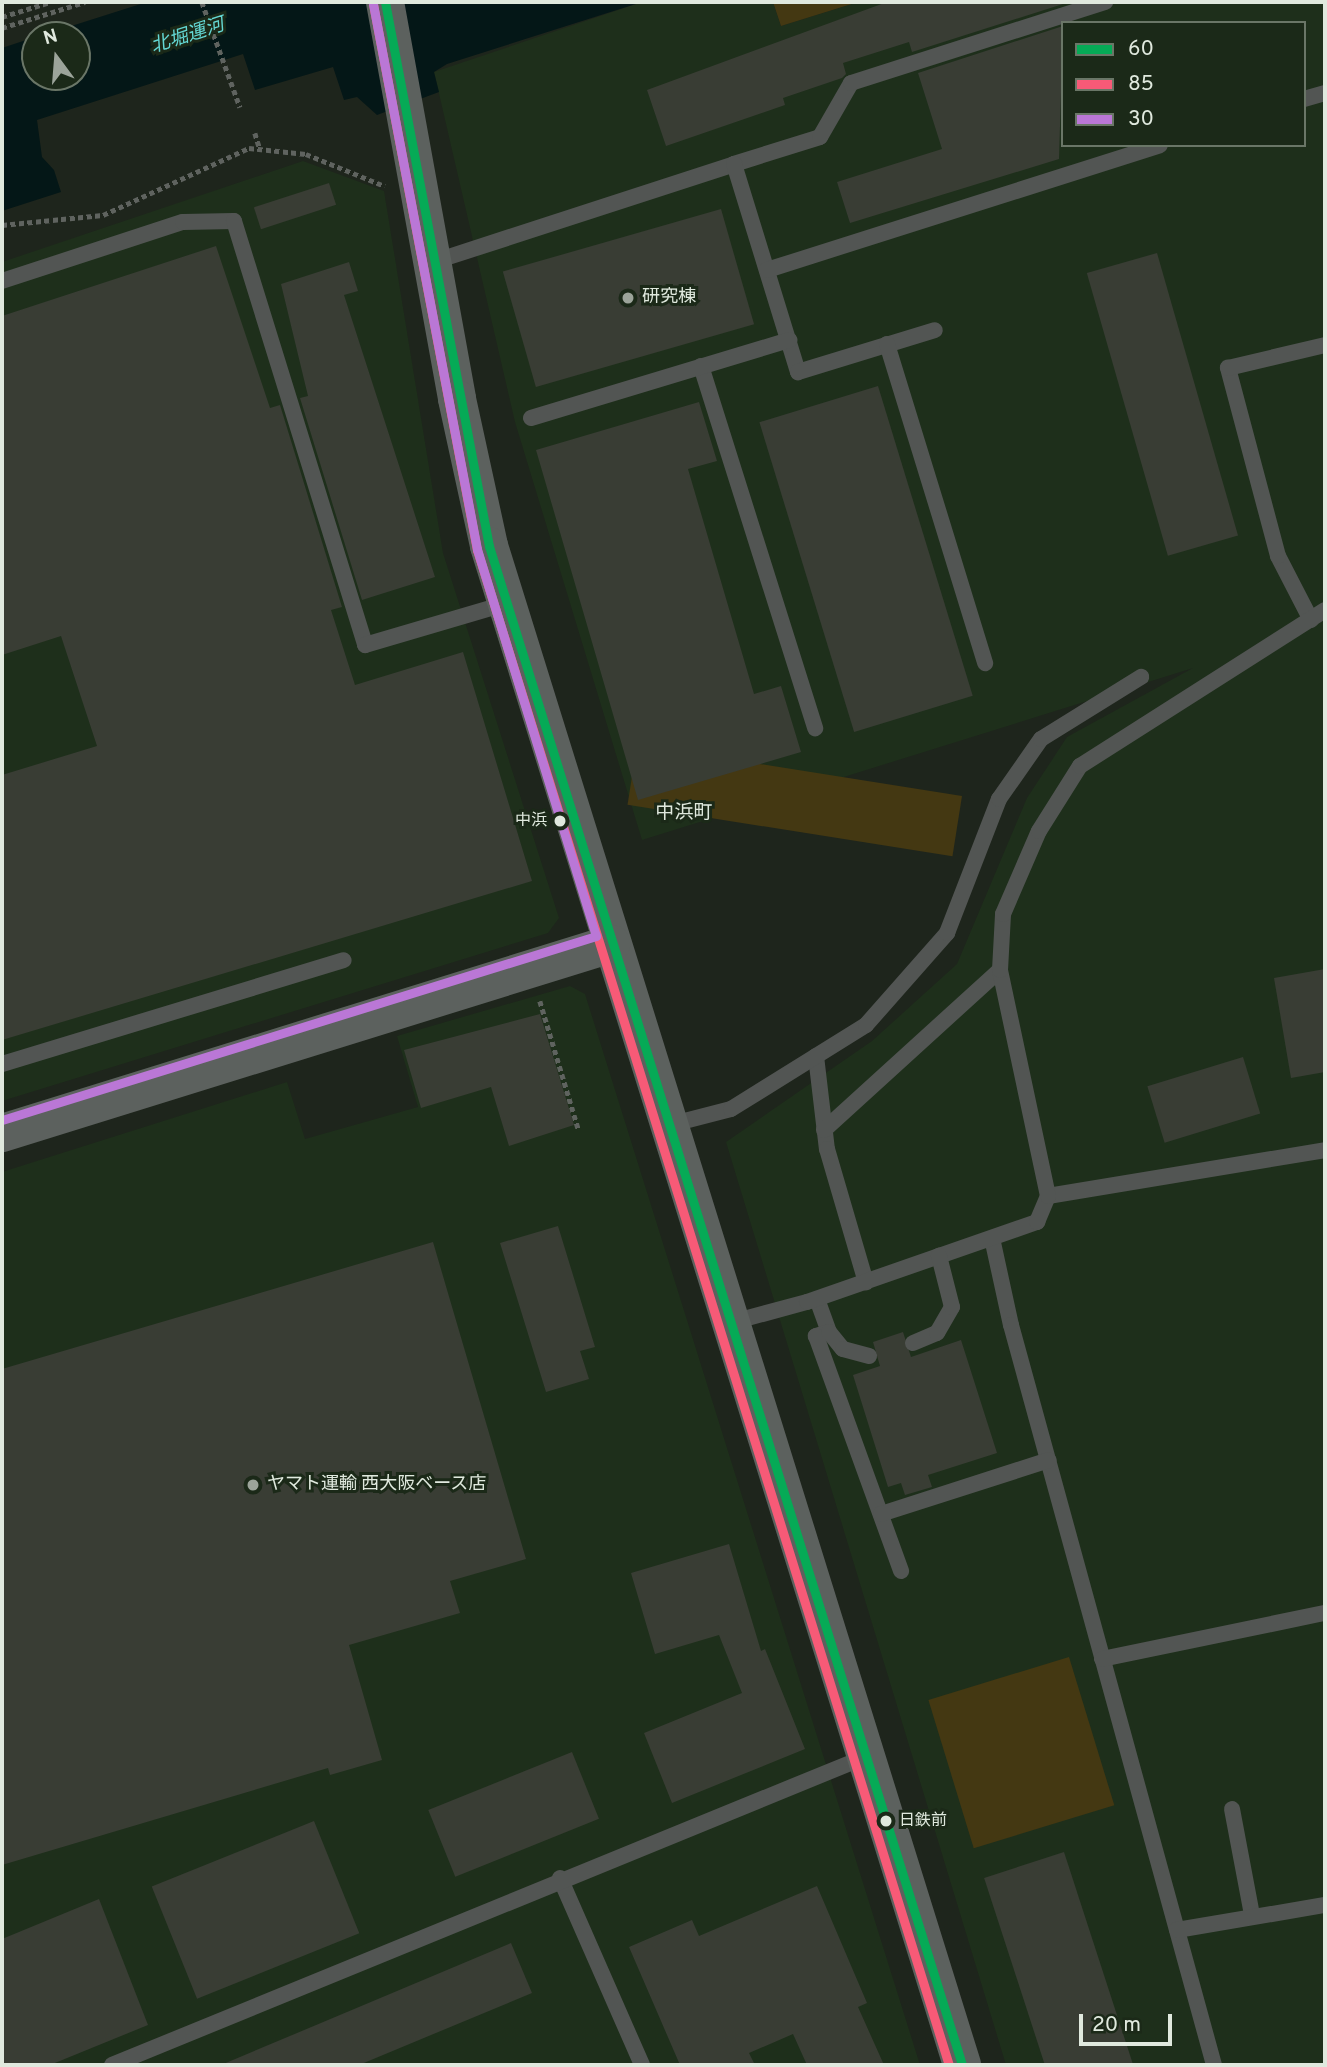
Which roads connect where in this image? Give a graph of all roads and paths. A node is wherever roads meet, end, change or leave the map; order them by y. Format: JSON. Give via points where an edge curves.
{"nodes":[{"id":1,"x":50,"y":2,"type":"edge"},
{"id":2,"x":85,"y":2,"type":"edge"},
{"id":3,"x":202,"y":2,"type":"edge"},
{"id":4,"x":385,"y":2,"type":"edge"},
{"id":5,"x":1105,"y":2,"type":"edge"},
{"id":6,"x":2,"y":17,"type":"edge"},
{"id":7,"x":2,"y":28,"type":"edge"},
{"id":8,"x":1325,"y":93,"type":"edge"},
{"id":9,"x":1306,"y":98,"type":"edge"},
{"id":10,"x":240,"y":107,"type":"dead end"},
{"id":11,"x":255,"y":133,"type":"dead end"},
{"id":12,"x":1154,"y":147,"type":"edge"},
{"id":13,"x":260,"y":149,"type":"junction"},
{"id":14,"x":734,"y":164,"type":"junction"},
{"id":15,"x":422,"y":201,"type":"junction"},
{"id":16,"x":2,"y":225,"type":"edge"},
{"id":17,"x":433,"y":262,"type":"junction"},
{"id":18,"x":767,"y":270,"type":"junction"},
{"id":19,"x":2,"y":281,"type":"edge"},
{"id":20,"x":935,"y":330,"type":"dead end"},
{"id":21,"x":789,"y":340,"type":"junction"},
{"id":22,"x":887,"y":344,"type":"junction"},
{"id":23,"x":1325,"y":345,"type":"edge"},
{"id":24,"x":701,"y":366,"type":"junction"},
{"id":25,"x":531,"y":418,"type":"dead end"},
{"id":26,"x":508,"y":603,"type":"junction"},
{"id":27,"x":1325,"y":610,"type":"edge"},
{"id":28,"x":1311,"y":620,"type":"junction"},
{"id":29,"x":985,"y":663,"type":"dead end"},
{"id":30,"x":1141,"y":677,"type":"dead end"},
{"id":31,"x":815,"y":728,"type":"dead end"},
{"id":32,"x":611,"y":944,"type":"junction"},
{"id":33,"x":344,"y":960,"type":"dead end"},
{"id":34,"x":1000,"y":970,"type":"junction"},
{"id":35,"x":536,"y":990,"type":"dead end"},
{"id":36,"x":816,"y":1056,"type":"junction"},
{"id":37,"x":2,"y":1064,"type":"edge"},
{"id":38,"x":666,"y":1126,"type":"junction"},
{"id":39,"x":578,"y":1128,"type":"dead end"},
{"id":40,"x":824,"y":1130,"type":"junction"},
{"id":41,"x":2,"y":1132,"type":"edge"},
{"id":42,"x":1325,"y":1150,"type":"edge"},
{"id":43,"x":1048,"y":1196,"type":"junction"},
{"id":44,"x":992,"y":1238,"type":"junction"},
{"id":45,"x":939,"y":1256,"type":"junction"},
{"id":46,"x":866,"y":1282,"type":"junction"},
{"id":47,"x":817,"y":1299,"type":"junction"},
{"id":48,"x":727,"y":1324,"type":"junction"},
{"id":49,"x":829,"y":1332,"type":"junction"},
{"id":50,"x":913,"y":1342,"type":"dead end"},
{"id":51,"x":869,"y":1356,"type":"dead end"},
{"id":52,"x":1049,"y":1460,"type":"junction"},
{"id":53,"x":881,"y":1514,"type":"junction"},
{"id":54,"x":901,"y":1571,"type":"dead end"},
{"id":55,"x":1325,"y":1613,"type":"edge"},
{"id":56,"x":1102,"y":1659,"type":"junction"},
{"id":57,"x":868,"y":1756,"type":"junction"},
{"id":58,"x":1232,"y":1810,"type":"dead end"},
{"id":59,"x":559,"y":1878,"type":"junction"},
{"id":60,"x":1325,"y":1905,"type":"edge"},
{"id":61,"x":1252,"y":1916,"type":"junction"},
{"id":62,"x":1177,"y":1930,"type":"junction"},
{"id":63,"x":112,"y":2065,"type":"edge"},
{"id":64,"x":642,"y":2065,"type":"edge"},
{"id":65,"x":962,"y":2065,"type":"edge"},
{"id":66,"x":1214,"y":2065,"type":"edge"}],
"edges":[{"from":1,"to":6,"type":"path"},
{"from":2,"to":7,"type":"path"},
{"from":3,"to":10,"type":"path"},
{"from":4,"to":15,"type":"street"},
{"from":5,"to":14,"type":"lane","via":[[851,83],[820,137]]},
{"from":8,"to":9,"type":"lane"},
{"from":11,"to":13,"type":"path"},
{"from":12,"to":18,"type":"lane"},
{"from":13,"to":15,"type":"path","via":[[306,154]]},
{"from":13,"to":16,"type":"path","via":[[250,148],[103,215]]},
{"from":14,"to":17,"type":"lane"},
{"from":14,"to":18,"type":"lane"},
{"from":15,"to":17,"type":"street"},
{"from":17,"to":26,"type":"street","via":[[473,473]]},
{"from":18,"to":21,"type":"lane"},
{"from":19,"to":26,"type":"lane","via":[[183,222],[234,221],[365,645]]},
{"from":20,"to":22,"type":"lane"},
{"from":21,"to":22,"type":"lane","via":[[799,372]]},
{"from":21,"to":24,"type":"lane"},
{"from":22,"to":29,"type":"lane"},
{"from":23,"to":28,"type":"lane","via":[[1228,368],[1278,556]]},
{"from":24,"to":25,"type":"lane"},
{"from":24,"to":31,"type":"lane"},
{"from":26,"to":32,"type":"street"},
{"from":27,"to":28,"type":"lane"},
{"from":28,"to":34,"type":"lane","via":[[1080,766],[1039,831],[1003,914]]},
{"from":30,"to":36,"type":"lane","via":[[1041,739],[999,799],[947,933],[866,1025]]},
{"from":32,"to":38,"type":"street"},
{"from":32,"to":41,"type":"street"},
{"from":33,"to":37,"type":"lane"},
{"from":34,"to":40,"type":"lane"},
{"from":34,"to":43,"type":"lane"},
{"from":35,"to":39,"type":"path"},
{"from":36,"to":38,"type":"lane","via":[[731,1109]]},
{"from":36,"to":40,"type":"lane"},
{"from":38,"to":48,"type":"street"},
{"from":40,"to":46,"type":"lane"},
{"from":42,"to":43,"type":"lane"},
{"from":43,"to":44,"type":"lane","via":[[1037,1223]]},
{"from":44,"to":45,"type":"lane"},
{"from":44,"to":52,"type":"lane"},
{"from":45,"to":46,"type":"lane"},
{"from":45,"to":50,"type":"lane","via":[[952,1307],[937,1333]]},
{"from":46,"to":47,"type":"lane"},
{"from":47,"to":48,"type":"lane"},
{"from":47,"to":49,"type":"lane"},
{"from":48,"to":57,"type":"street"},
{"from":49,"to":51,"type":"lane","via":[[843,1349]]},
{"from":49,"to":53,"type":"lane","via":[[816,1336]]},
{"from":52,"to":53,"type":"lane"},
{"from":52,"to":56,"type":"lane"},
{"from":53,"to":54,"type":"lane"},
{"from":55,"to":56,"type":"lane"},
{"from":56,"to":62,"type":"lane"},
{"from":57,"to":59,"type":"lane"},
{"from":57,"to":65,"type":"street"},
{"from":58,"to":61,"type":"lane"},
{"from":59,"to":63,"type":"lane"},
{"from":59,"to":64,"type":"lane"},
{"from":60,"to":61,"type":"lane"},
{"from":61,"to":62,"type":"lane"},
{"from":62,"to":66,"type":"lane"}]}
